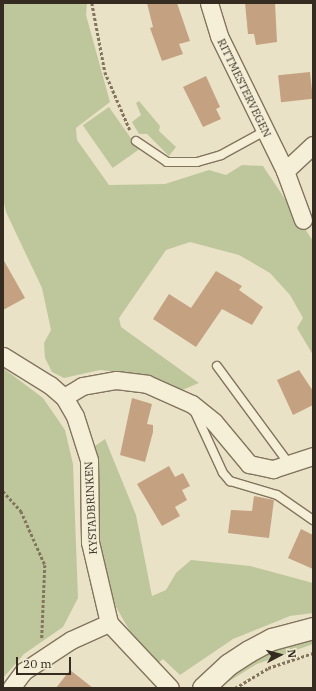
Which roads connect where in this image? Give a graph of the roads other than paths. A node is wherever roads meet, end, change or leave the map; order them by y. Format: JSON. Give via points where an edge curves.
{"nodes":[{"id":1,"x":210,"y":3,"type":"edge"},
{"id":2,"x":265,"y":131,"type":"junction"},
{"id":3,"x":136,"y":141,"type":"road end"},
{"id":4,"x":313,"y":145,"type":"edge"},
{"id":5,"x":285,"y":171,"type":"junction"},
{"id":6,"x":303,"y":220,"type":"dead end"},
{"id":7,"x":3,"y":356,"type":"edge"},
{"id":8,"x":216,"y":366,"type":"dead end"},
{"id":9,"x":64,"y":397,"type":"junction"},
{"id":10,"x":192,"y":404,"type":"junction"},
{"id":11,"x":313,"y":456,"type":"edge"},
{"id":12,"x":290,"y":465,"type":"junction"},
{"id":13,"x":313,"y":520,"type":"edge"},
{"id":14,"x":109,"y":623,"type":"junction"},
{"id":15,"x":313,"y":628,"type":"edge"},
{"id":16,"x":11,"y":688,"type":"edge"},
{"id":17,"x":170,"y":688,"type":"edge"},
{"id":18,"x":203,"y":688,"type":"edge"}],
"edges":[{"from":1,"to":2,"type":"street","name":"RITTMESTERVEGEN","via":[[219,36]]},
{"from":2,"to":3,"type":"lane","via":[[221,155],[198,162],[167,162]]},
{"from":2,"to":5,"type":"street","name":"RITTMESTERVEGEN"},
{"from":4,"to":5,"type":"street"},
{"from":5,"to":6,"type":"street","name":"RITTMESTERVEGEN"},
{"from":7,"to":9,"type":"street","name":"KYSTADBRINKEN","via":[[35,374]]},
{"from":8,"to":12,"type":"lane"},
{"from":9,"to":10,"type":"street","via":[[82,386],[116,380],[147,384]]},
{"from":9,"to":14,"type":"street","name":"KYSTADBRINKEN","via":[[85,442],[90,542]]},
{"from":10,"to":12,"type":"street","via":[[214,422],[248,464],[267,469]]},
{"from":10,"to":13,"type":"lane","via":[[220,467],[230,481],[277,496]]},
{"from":11,"to":12,"type":"street"},
{"from":14,"to":16,"type":"street","via":[[71,640],[24,671]]},
{"from":14,"to":17,"type":"street"},
{"from":15,"to":18,"type":"street","via":[[272,639],[249,651],[229,664]]}]}
